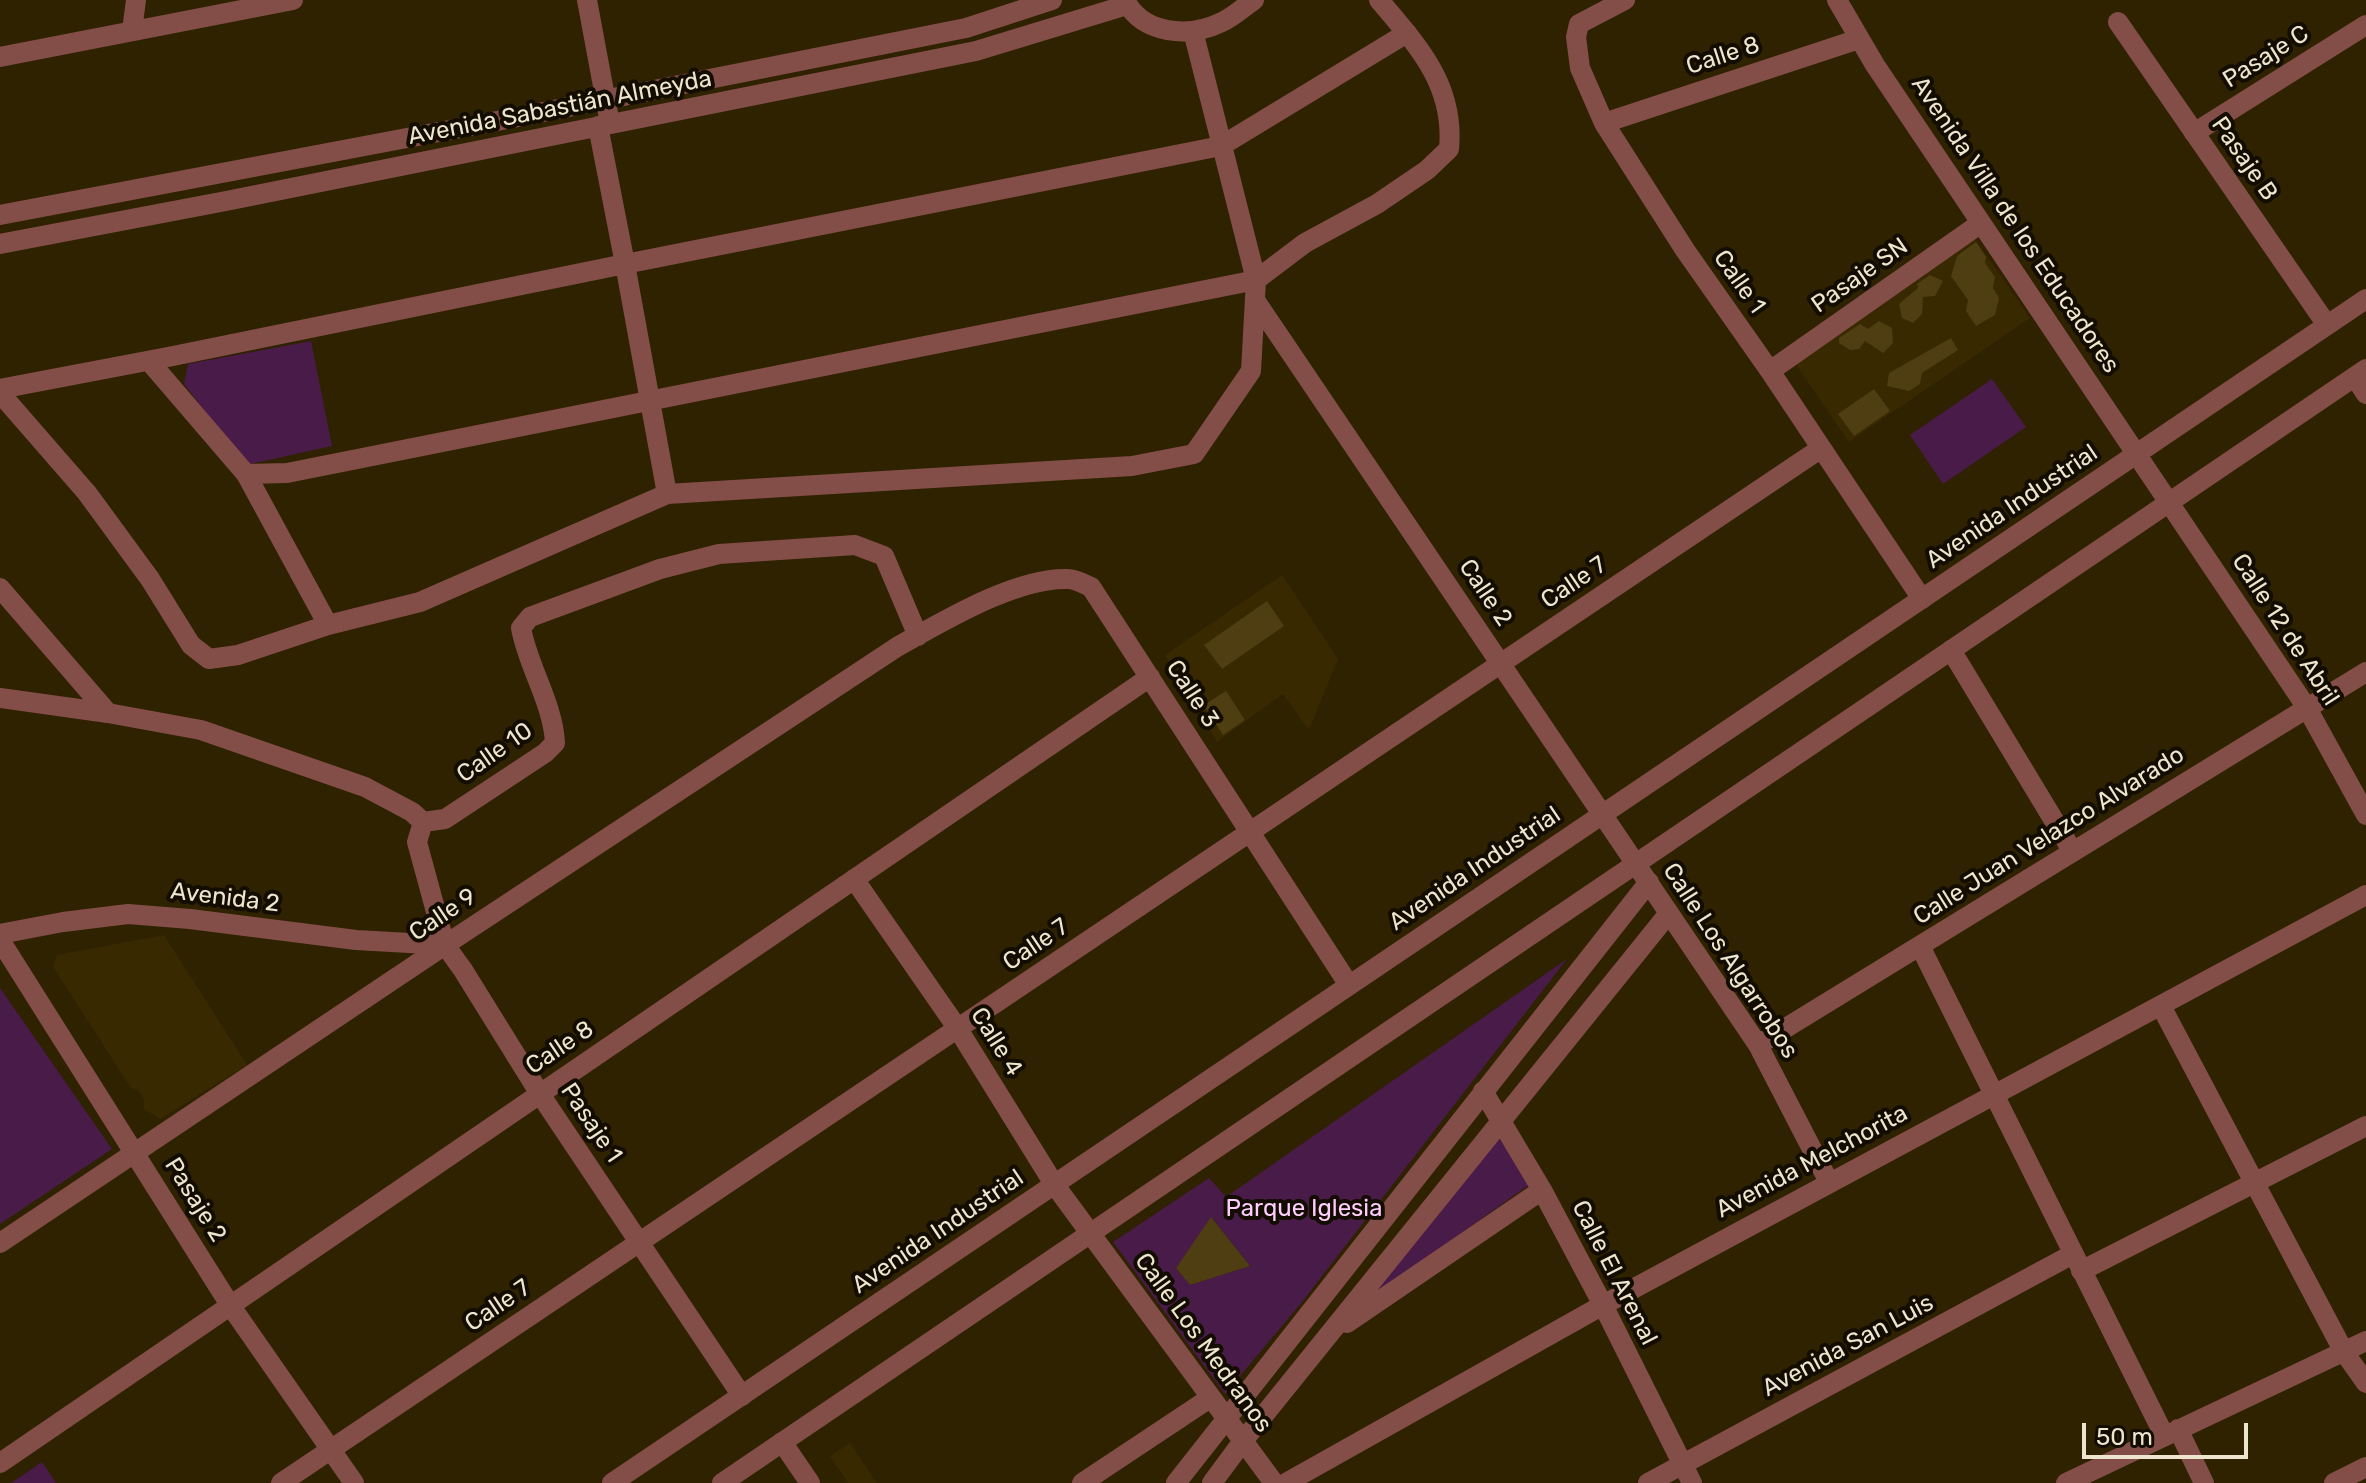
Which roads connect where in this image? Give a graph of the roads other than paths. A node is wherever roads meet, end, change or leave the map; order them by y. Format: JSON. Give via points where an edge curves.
{"nodes":[{"id":1,"x":136,"y":0,"type":"edge"},
{"id":2,"x":293,"y":0,"type":"edge"},
{"id":3,"x":587,"y":0,"type":"edge"},
{"id":4,"x":1052,"y":0,"type":"edge"},
{"id":5,"x":1254,"y":0,"type":"edge"},
{"id":6,"x":1379,"y":0,"type":"edge"},
{"id":7,"x":1625,"y":0,"type":"edge"},
{"id":8,"x":1837,"y":0,"type":"edge"},
{"id":9,"x":1126,"y":2,"type":"edge"},
{"id":10,"x":2118,"y":22,"type":"dead end"},
{"id":11,"x":2366,"y":25,"type":"edge"},
{"id":12,"x":132,"y":31,"type":"junction"},
{"id":13,"x":1193,"y":31,"type":"junction"},
{"id":14,"x":1407,"y":33,"type":"junction"},
{"id":15,"x":1859,"y":39,"type":"junction"},
{"id":16,"x":0,"y":57,"type":"edge"},
{"id":17,"x":605,"y":99,"type":"junction"},
{"id":18,"x":1604,"y":123,"type":"junction"},
{"id":19,"x":604,"y":125,"type":"junction"},
{"id":20,"x":2194,"y":133,"type":"junction"},
{"id":21,"x":1221,"y":146,"type":"junction"},
{"id":22,"x":0,"y":215,"type":"edge"},
{"id":23,"x":1981,"y":223,"type":"junction"},
{"id":24,"x":0,"y":244,"type":"edge"},
{"id":25,"x":625,"y":264,"type":"junction"},
{"id":26,"x":1256,"y":290,"type":"junction"},
{"id":27,"x":2366,"y":299,"type":"edge"},
{"id":28,"x":2327,"y":325,"type":"junction"},
{"id":29,"x":149,"y":361,"type":"junction"},
{"id":30,"x":1770,"y":371,"type":"junction"},
{"id":31,"x":2362,"y":380,"type":"edge"},
{"id":32,"x":0,"y":391,"type":"edge"},
{"id":33,"x":650,"y":402,"type":"junction"},
{"id":34,"x":1820,"y":449,"type":"junction"},
{"id":35,"x":2137,"y":453,"type":"junction"},
{"id":36,"x":246,"y":474,"type":"junction"},
{"id":37,"x":2154,"y":477,"type":"joint"},
{"id":38,"x":667,"y":494,"type":"junction"},
{"id":39,"x":2170,"y":502,"type":"junction"},
{"id":40,"x":0,"y":588,"type":"edge"},
{"id":41,"x":1922,"y":599,"type":"junction"},
{"id":42,"x":328,"y":625,"type":"junction"},
{"id":43,"x":918,"y":636,"type":"junction"},
{"id":44,"x":1951,"y":650,"type":"junction"},
{"id":45,"x":1502,"y":663,"type":"junction"},
{"id":46,"x":2366,"y":672,"type":"edge"},
{"id":47,"x":1150,"y":677,"type":"junction"},
{"id":48,"x":0,"y":698,"type":"edge"},
{"id":49,"x":2307,"y":708,"type":"junction"},
{"id":50,"x":108,"y":713,"type":"junction"},
{"id":51,"x":1603,"y":814,"type":"junction"},
{"id":52,"x":2366,"y":815,"type":"edge"},
{"id":53,"x":423,"y":822,"type":"junction"},
{"id":54,"x":1251,"y":832,"type":"junction"},
{"id":55,"x":2073,"y":852,"type":"junction"},
{"id":56,"x":1636,"y":864,"type":"junction"},
{"id":57,"x":854,"y":879,"type":"junction"},
{"id":58,"x":1649,"y":882,"type":"junction"},
{"id":59,"x":2366,"y":895,"type":"edge"},
{"id":60,"x":1669,"y":913,"type":"junction"},
{"id":61,"x":0,"y":937,"type":"edge"},
{"id":62,"x":445,"y":945,"type":"junction"},
{"id":63,"x":1920,"y":946,"type":"junction"},
{"id":64,"x":1349,"y":985,"type":"junction"},
{"id":65,"x":2161,"y":1006,"type":"junction"},
{"id":66,"x":958,"y":1029,"type":"junction"},
{"id":67,"x":1758,"y":1045,"type":"junction"},
{"id":68,"x":1483,"y":1091,"type":"junction"},
{"id":69,"x":540,"y":1094,"type":"junction"},
{"id":70,"x":1994,"y":1094,"type":"junction"},
{"id":71,"x":1501,"y":1121,"type":"junction"},
{"id":72,"x":2366,"y":1126,"type":"edge"},
{"id":73,"x":135,"y":1153,"type":"junction"},
{"id":74,"x":1829,"y":1182,"type":"junction"},
{"id":75,"x":2257,"y":1183,"type":"junction"},
{"id":76,"x":1054,"y":1184,"type":"junction"},
{"id":77,"x":1542,"y":1190,"type":"junction"},
{"id":78,"x":1090,"y":1234,"type":"junction"},
{"id":79,"x":640,"y":1242,"type":"junction"},
{"id":80,"x":0,"y":1243,"type":"edge"},
{"id":81,"x":2077,"y":1263,"type":"junction"},
{"id":82,"x":230,"y":1305,"type":"junction"},
{"id":83,"x":1603,"y":1305,"type":"junction"},
{"id":84,"x":1329,"y":1335,"type":"junction"},
{"id":85,"x":2366,"y":1341,"type":"edge"},
{"id":86,"x":2344,"y":1352,"type":"junction"},
{"id":87,"x":2366,"y":1383,"type":"edge"},
{"id":88,"x":742,"y":1396,"type":"junction"},
{"id":89,"x":1210,"y":1398,"type":"junction"},
{"id":90,"x":1225,"y":1419,"type":"junction"},
{"id":91,"x":2171,"y":1432,"type":"junction"},
{"id":92,"x":1243,"y":1441,"type":"junction"},
{"id":93,"x":782,"y":1442,"type":"junction"},
{"id":94,"x":332,"y":1449,"type":"junction"},
{"id":95,"x":0,"y":1463,"type":"edge"},
{"id":96,"x":2366,"y":1467,"type":"edge"},
{"id":97,"x":1687,"y":1474,"type":"edge"},
{"id":98,"x":281,"y":1483,"type":"edge"},
{"id":99,"x":354,"y":1483,"type":"edge"},
{"id":100,"x":612,"y":1483,"type":"edge"},
{"id":101,"x":722,"y":1483,"type":"edge"},
{"id":102,"x":810,"y":1483,"type":"edge"},
{"id":103,"x":1082,"y":1483,"type":"edge"},
{"id":104,"x":1176,"y":1483,"type":"edge"},
{"id":105,"x":1212,"y":1483,"type":"edge"},
{"id":106,"x":1274,"y":1483,"type":"edge"},
{"id":107,"x":1286,"y":1483,"type":"edge"},
{"id":108,"x":1648,"y":1483,"type":"edge"},
{"id":109,"x":2066,"y":1483,"type":"edge"},
{"id":110,"x":2204,"y":1483,"type":"edge"},
{"id":111,"x":2334,"y":1483,"type":"edge"}],
"edges":[{"from":1,"to":12,"type":"street"},
{"from":2,"to":12,"type":"street"},
{"from":3,"to":17,"type":"street"},
{"from":4,"to":17,"type":"street","name":"Avenida Sabastián Almeyda","via":[[966,28]]},
{"from":5,"to":13,"type":"street","name":"Avenida Sabastián Almeyda","via":[[1223,22]]},
{"from":6,"to":14,"type":"street"},
{"from":7,"to":18,"type":"street","name":"Calle 1","via":[[1579,24],[1576,37],[1580,68]]},
{"from":8,"to":15,"type":"street","name":"Avenida Villa de los Educadores"},
{"from":9,"to":13,"type":"street","name":"Avenida Sabastián Almeyda","via":[[1146,22],[1168,32]]},
{"from":9,"to":19,"type":"street","name":"Avenida Sabastián Almeyda","via":[[976,51]]},
{"from":10,"to":20,"type":"street","name":"Pasaje B"},
{"from":11,"to":20,"type":"street","name":"Pasaje C"},
{"from":12,"to":16,"type":"street"},
{"from":13,"to":21,"type":"street"},
{"from":14,"to":21,"type":"street"},
{"from":14,"to":26,"type":"street","via":[[1444,92],[1451,126],[1449,149],[1377,204],[1305,243]]},
{"from":15,"to":18,"type":"street","name":"Calle 8"},
{"from":15,"to":23,"type":"street","name":"Avenida Villa de los Educadores"},
{"from":17,"to":19,"type":"street"},
{"from":17,"to":22,"type":"street","name":"Avenida Sabastián Almeyda"},
{"from":18,"to":30,"type":"street","name":"Calle 1"},
{"from":19,"to":24,"type":"street","name":"Avenida Sabastián Almeyda"},
{"from":19,"to":25,"type":"street"},
{"from":20,"to":28,"type":"street","name":"Pasaje B"},
{"from":21,"to":25,"type":"street"},
{"from":21,"to":26,"type":"street"},
{"from":23,"to":30,"type":"street","name":"Pasaje SN"},
{"from":23,"to":35,"type":"street","name":"Avenida Villa de los Educadores"},
{"from":25,"to":29,"type":"street"},
{"from":25,"to":33,"type":"street"},
{"from":26,"to":33,"type":"street"},
{"from":26,"to":38,"type":"street","via":[[1251,371],[1194,454],[1132,466]]},
{"from":26,"to":45,"type":"street","name":"Calle 2","via":[[1374,478]]},
{"from":27,"to":28,"type":"street","name":"Avenida Industrial"},
{"from":28,"to":35,"type":"street","name":"Avenida Industrial"},
{"from":29,"to":32,"type":"street"},
{"from":29,"to":36,"type":"street"},
{"from":30,"to":34,"type":"street","name":"Calle 1"},
{"from":31,"to":39,"type":"street"},
{"from":32,"to":42,"type":"street","via":[[87,493],[191,645],[209,659],[238,655]]},
{"from":33,"to":36,"type":"street","via":[[287,473]]},
{"from":33,"to":38,"type":"street"},
{"from":34,"to":41,"type":"street","name":"Calle 1"},
{"from":34,"to":45,"type":"street","name":"Calle 7"},
{"from":35,"to":37,"type":"street","name":"Avenida Villa de los Educadores"},
{"from":35,"to":41,"type":"street","name":"Avenida Industrial"},
{"from":36,"to":42,"type":"street"},
{"from":37,"to":39,"type":"street","name":"Calle 12 de Abril"},
{"from":38,"to":42,"type":"street","via":[[420,602]]},
{"from":39,"to":44,"type":"street"},
{"from":39,"to":49,"type":"street","name":"Calle 12 de Abril"},
{"from":40,"to":50,"type":"street"},
{"from":41,"to":51,"type":"street","name":"Avenida Industrial"},
{"from":43,"to":47,"type":"street","name":"Calle 3","via":[[1023,586],[1072,579],[1091,587]]},
{"from":43,"to":53,"type":"street","name":"Calle 10","via":[[884,556],[855,545],[719,554],[660,569],[530,617],[521,628],[524,646],[555,743],[445,819]]},
{"from":43,"to":62,"type":"street","name":"Calle 9"},
{"from":44,"to":55,"type":"street"},
{"from":44,"to":56,"type":"street"},
{"from":45,"to":51,"type":"street","name":"Calle 2"},
{"from":45,"to":54,"type":"street","name":"Calle 7"},
{"from":46,"to":49,"type":"street","name":"Calle Juan Velazco Alvarado"},
{"from":47,"to":54,"type":"street","name":"Calle 3"},
{"from":47,"to":57,"type":"street","name":"Calle 8"},
{"from":48,"to":50,"type":"street"},
{"from":49,"to":52,"type":"street","name":"Calle 12 de Abril"},
{"from":49,"to":55,"type":"street","name":"Calle Juan Velazco Alvarado"},
{"from":50,"to":53,"type":"street","via":[[201,730],[365,787]]},
{"from":51,"to":56,"type":"street","name":"Calle Los Algarrobos"},
{"from":51,"to":64,"type":"street","name":"Avenida Industrial"},
{"from":53,"to":62,"type":"street","name":"Pasaje 1","via":[[417,842]]},
{"from":54,"to":64,"type":"street","name":"Calle 3"},
{"from":54,"to":66,"type":"street","name":"Calle 7"},
{"from":55,"to":63,"type":"street","name":"Calle Juan Velazco Alvarado"},
{"from":56,"to":58,"type":"street","name":"Calle Los Algarrobos"},
{"from":56,"to":78,"type":"street"},
{"from":57,"to":66,"type":"street","name":"Calle 4"},
{"from":57,"to":69,"type":"street","name":"Calle 8"},
{"from":58,"to":60,"type":"street","name":"Calle Los Algarrobos"},
{"from":58,"to":68,"type":"street"},
{"from":59,"to":65,"type":"street","name":"Avenida Melchorita"},
{"from":60,"to":67,"type":"street","name":"Calle Los Algarrobos"},
{"from":60,"to":71,"type":"street"},
{"from":61,"to":62,"type":"street","name":"Avenida 2","via":[[128,914]]},
{"from":61,"to":73,"type":"street","name":"Pasaje 2"},
{"from":62,"to":69,"type":"street","name":"Pasaje 1"},
{"from":62,"to":73,"type":"street","name":"Calle 9"},
{"from":63,"to":67,"type":"street","name":"Calle Juan Velazco Alvarado"},
{"from":63,"to":70,"type":"street"},
{"from":64,"to":76,"type":"street","name":"Avenida Industrial"},
{"from":65,"to":70,"type":"street","name":"Avenida Melchorita"},
{"from":65,"to":75,"type":"street"},
{"from":66,"to":76,"type":"street","name":"Calle 4"},
{"from":66,"to":79,"type":"street","name":"Calle 7"},
{"from":67,"to":74,"type":"street","name":"Calle Los Algarrobos"},
{"from":68,"to":71,"type":"street","name":"Calle El Arenal"},
{"from":68,"to":90,"type":"street"},
{"from":69,"to":79,"type":"street","name":"Pasaje 1"},
{"from":69,"to":82,"type":"street","name":"Calle 8"},
{"from":70,"to":74,"type":"street","name":"Avenida Melchorita"},
{"from":70,"to":81,"type":"street"},
{"from":71,"to":77,"type":"street","name":"Calle El Arenal"},
{"from":71,"to":84,"type":"street"},
{"from":72,"to":75,"type":"street","name":"Avenida San Luis"},
{"from":73,"to":80,"type":"street","name":"Calle 9"},
{"from":73,"to":82,"type":"street","name":"Pasaje 2"},
{"from":74,"to":83,"type":"street","name":"Avenida Melchorita"},
{"from":75,"to":81,"type":"street","name":"Avenida San Luis"},
{"from":75,"to":86,"type":"street"},
{"from":76,"to":78,"type":"street","name":"Calle 4"},
{"from":76,"to":88,"type":"street","name":"Avenida Industrial"},
{"from":77,"to":83,"type":"street","name":"Calle El Arenal"},
{"from":77,"to":84,"type":"street"},
{"from":78,"to":89,"type":"street","name":"Calle Los Medranos"},
{"from":78,"to":93,"type":"street"},
{"from":79,"to":88,"type":"street","name":"Pasaje 1"},
{"from":79,"to":94,"type":"street","name":"Calle 7"},
{"from":81,"to":91,"type":"street"},
{"from":81,"to":97,"type":"street","name":"Avenida San Luis"},
{"from":82,"to":94,"type":"street","name":"Pasaje 2"},
{"from":82,"to":95,"type":"street","name":"Calle 8"},
{"from":83,"to":97,"type":"street","name":"Calle El Arenal"},
{"from":83,"to":107,"type":"street","name":"Avenida Melchorita"},
{"from":84,"to":92,"type":"street"},
{"from":85,"to":86,"type":"street"},
{"from":86,"to":87,"type":"street"},
{"from":86,"to":91,"type":"street"},
{"from":88,"to":100,"type":"street","name":"Avenida Industrial"},
{"from":89,"to":90,"type":"street","name":"Calle Los Medranos"},
{"from":89,"to":103,"type":"street"},
{"from":90,"to":92,"type":"street","name":"Calle Los Medranos"},
{"from":90,"to":104,"type":"street"},
{"from":91,"to":109,"type":"street"},
{"from":91,"to":110,"type":"street"},
{"from":92,"to":105,"type":"street"},
{"from":92,"to":106,"type":"street","name":"Calle Los Medranos"},
{"from":93,"to":101,"type":"street"},
{"from":93,"to":102,"type":"street"},
{"from":94,"to":98,"type":"street","name":"Calle 7"},
{"from":94,"to":99,"type":"street","name":"Pasaje 2"},
{"from":96,"to":111,"type":"street"},
{"from":97,"to":108,"type":"street","name":"Avenida San Luis"}]}
